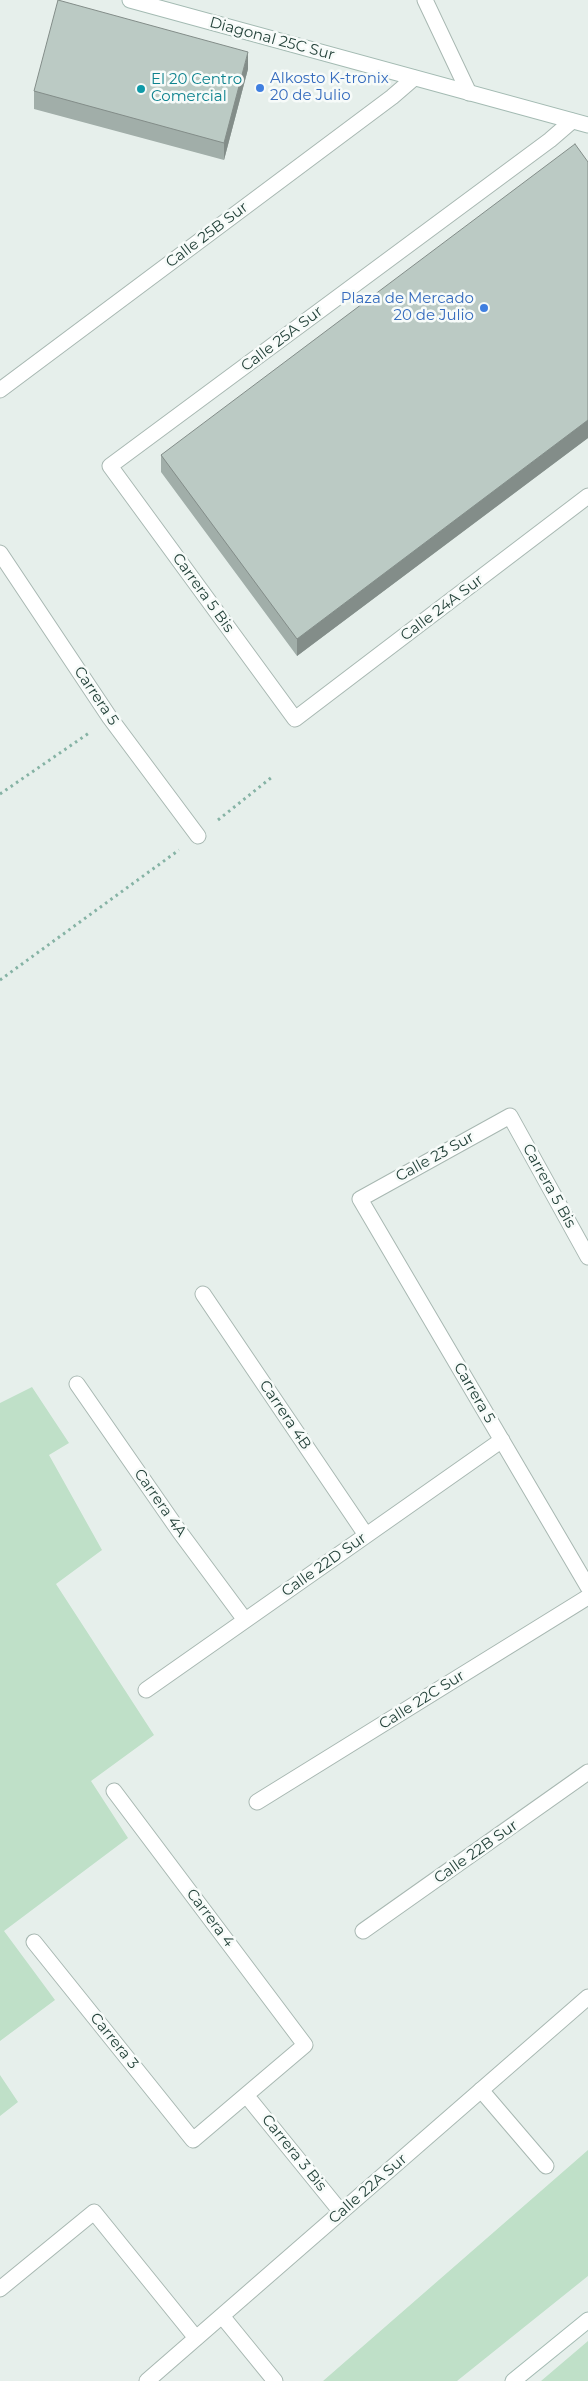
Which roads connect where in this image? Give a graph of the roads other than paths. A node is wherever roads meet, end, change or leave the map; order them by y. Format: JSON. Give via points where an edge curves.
{"nodes":[{"id":1,"x":130,"y":0,"type":"edge"},
{"id":2,"x":425,"y":0,"type":"edge"},
{"id":3,"x":414,"y":78,"type":"junction"},
{"id":4,"x":469,"y":93,"type":"junction"},
{"id":5,"x":572,"y":121,"type":"junction"},
{"id":6,"x":588,"y":125,"type":"edge"},
{"id":7,"x":0,"y":390,"type":"edge"},
{"id":8,"x":110,"y":466,"type":"joint"},
{"id":9,"x":588,"y":496,"type":"edge"},
{"id":10,"x":0,"y":552,"type":"edge"},
{"id":11,"x":295,"y":719,"type":"joint"},
{"id":12,"x":198,"y":836,"type":"road end"},
{"id":13,"x":510,"y":1116,"type":"joint"},
{"id":14,"x":360,"y":1199,"type":"joint"},
{"id":15,"x":588,"y":1257,"type":"edge"},
{"id":16,"x":202,"y":1294,"type":"dead end"},
{"id":17,"x":77,"y":1384,"type":"dead end"},
{"id":18,"x":502,"y":1440,"type":"junction"},
{"id":19,"x":366,"y":1535,"type":"junction"},
{"id":20,"x":588,"y":1587,"type":"edge"},
{"id":21,"x":588,"y":1597,"type":"edge"},
{"id":22,"x":245,"y":1620,"type":"junction"},
{"id":23,"x":146,"y":1690,"type":"dead end"},
{"id":24,"x":588,"y":1772,"type":"edge"},
{"id":25,"x":114,"y":1791,"type":"dead end"},
{"id":26,"x":257,"y":1802,"type":"dead end"},
{"id":27,"x":363,"y":1931,"type":"dead end"},
{"id":28,"x":34,"y":1942,"type":"dead end"},
{"id":29,"x":588,"y":1997,"type":"edge"},
{"id":30,"x":481,"y":2090,"type":"junction"},
{"id":31,"x":246,"y":2095,"type":"junction"},
{"id":32,"x":546,"y":2166,"type":"dead end"},
{"id":33,"x":341,"y":2212,"type":"junction"},
{"id":34,"x":0,"y":2289,"type":"edge"},
{"id":35,"x":222,"y":2316,"type":"junction"},
{"id":36,"x":588,"y":2320,"type":"edge"},
{"id":37,"x":196,"y":2338,"type":"junction"},
{"id":38,"x":147,"y":2381,"type":"edge"},
{"id":39,"x":275,"y":2381,"type":"edge"},
{"id":40,"x":513,"y":2381,"type":"edge"}],
"edges":[{"from":1,"to":3,"type":"street","name":"Diagonal 25C Sur"},
{"from":2,"to":4,"type":"street"},
{"from":3,"to":4,"type":"street","name":"Diagonal 25C Sur"},
{"from":3,"to":7,"type":"street","name":"Calle 25B Sur"},
{"from":4,"to":5,"type":"street","name":"Diagonal 25C Sur"},
{"from":5,"to":6,"type":"street","name":"Diagonal 25C Sur"},
{"from":5,"to":8,"type":"street","name":"Calle 25A Sur"},
{"from":8,"to":11,"type":"street","name":"Carrera 5 Bis"},
{"from":9,"to":11,"type":"street","name":"Calle 24A Sur"},
{"from":10,"to":12,"type":"street","name":"Carrera 5","via":[[110,718]]},
{"from":13,"to":14,"type":"street","name":"Calle 23 Sur"},
{"from":13,"to":15,"type":"street","name":"Carrera 5 Bis"},
{"from":14,"to":18,"type":"street","name":"Carrera 5"},
{"from":16,"to":19,"type":"street","name":"Carrera 4B"},
{"from":17,"to":22,"type":"street","name":"Carrera 4A"},
{"from":18,"to":19,"type":"street","name":"Calle 22D Sur"},
{"from":18,"to":20,"type":"street","name":"Carrera 5"},
{"from":19,"to":22,"type":"street","name":"Calle 22D Sur"},
{"from":21,"to":26,"type":"street","name":"Calle 22C Sur"},
{"from":22,"to":23,"type":"street","name":"Calle 22D Sur"},
{"from":24,"to":27,"type":"street","name":"Calle 22B Sur"},
{"from":25,"to":31,"type":"street","name":"Carrera 4","via":[[305,2045]]},
{"from":28,"to":31,"type":"street","name":"Carrera 3","via":[[193,2140]]},
{"from":29,"to":30,"type":"street","name":"Calle 22A Sur"},
{"from":30,"to":32,"type":"street"},
{"from":30,"to":33,"type":"street","name":"Calle 22A Sur"},
{"from":31,"to":33,"type":"street","name":"Carrera 3 Bis"},
{"from":33,"to":35,"type":"street","name":"Calle 22A Sur"},
{"from":34,"to":37,"type":"street","via":[[94,2212]]},
{"from":35,"to":37,"type":"street","name":"Calle 22A Sur"},
{"from":35,"to":39,"type":"street"},
{"from":36,"to":40,"type":"street"},
{"from":37,"to":38,"type":"street","name":"Calle 22A Sur"}]}
